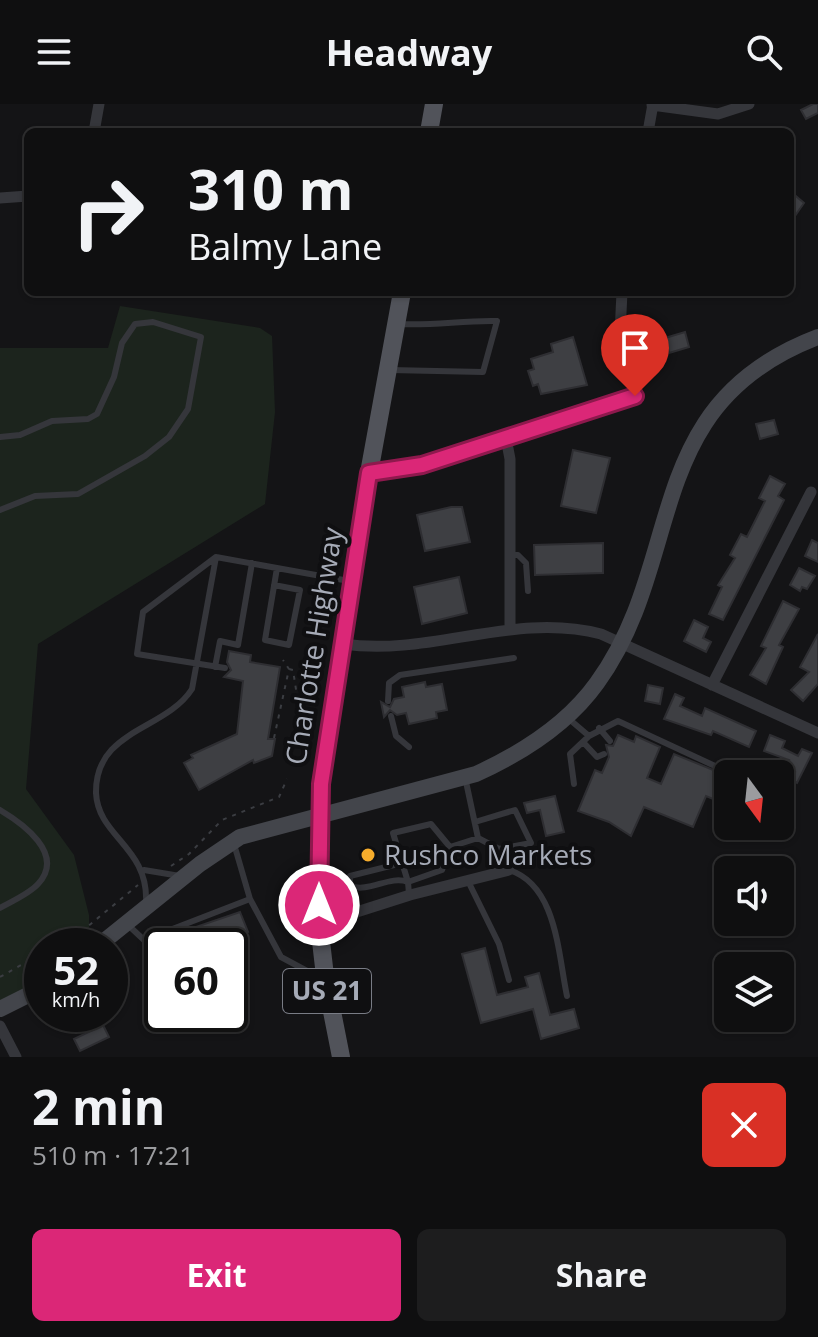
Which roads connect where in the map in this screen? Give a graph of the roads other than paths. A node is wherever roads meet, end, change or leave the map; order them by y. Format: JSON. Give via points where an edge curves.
{"nodes":[{"id":1,"x":99,"y":104,"type":"edge"},
{"id":2,"x":434,"y":104,"type":"edge"},
{"id":3,"x":652,"y":104,"type":"edge"},
{"id":4,"x":749,"y":104,"type":"edge"},
{"id":5,"x":95,"y":128,"type":"edge"},
{"id":6,"x":430,"y":128,"type":"edge"},
{"id":7,"x":649,"y":128,"type":"edge"},
{"id":8,"x":24,"y":196,"type":"edge"},
{"id":9,"x":0,"y":198,"type":"edge"},
{"id":10,"x":401,"y":296,"type":"edge"},
{"id":11,"x":622,"y":296,"type":"edge"},
{"id":12,"x":396,"y":324,"type":"junction"},
{"id":13,"x":818,"y":337,"type":"edge"},
{"id":14,"x":388,"y":370,"type":"junction"},
{"id":15,"x":0,"y":437,"type":"edge"},
{"id":16,"x":506,"y":438,"type":"junction"},
{"id":17,"x":369,"y":473,"type":"junction"},
{"id":18,"x":811,"y":492,"type":"dead end"},
{"id":19,"x":0,"y":510,"type":"edge"},
{"id":20,"x":510,"y":555,"type":"junction"},
{"id":21,"x":216,"y":557,"type":"junction"},
{"id":22,"x":252,"y":563,"type":"junction"},
{"id":23,"x":277,"y":568,"type":"junction"},
{"id":24,"x":353,"y":581,"type":"junction"},
{"id":25,"x":274,"y":585,"type":"junction"},
{"id":26,"x":528,"y":591,"type":"dead end"},
{"id":27,"x":510,"y":629,"type":"junction"},
{"id":28,"x":621,"y":643,"type":"junction"},
{"id":29,"x":343,"y":644,"type":"junction"},
{"id":30,"x":514,"y":658,"type":"dead end"},
{"id":31,"x":196,"y":664,"type":"junction"},
{"id":32,"x":215,"y":667,"type":"junction"},
{"id":33,"x":225,"y":668,"type":"dead end"},
{"id":34,"x":712,"y":685,"type":"junction"},
{"id":35,"x":388,"y":701,"type":"dead end"},
{"id":36,"x":391,"y":716,"type":"dead end"},
{"id":37,"x":567,"y":716,"type":"junction"},
{"id":38,"x":599,"y":728,"type":"junction"},
{"id":39,"x":817,"y":730,"type":"edge"},
{"id":40,"x":589,"y":736,"type":"junction"},
{"id":41,"x":610,"y":741,"type":"dead end"},
{"id":42,"x":583,"y":742,"type":"junction"},
{"id":43,"x":409,"y":747,"type":"dead end"},
{"id":44,"x":604,"y":754,"type":"dead end"},
{"id":45,"x":714,"y":766,"type":"edge"},
{"id":46,"x":465,"y":777,"type":"junction"},
{"id":47,"x":574,"y":784,"type":"dead end"},
{"id":48,"x":0,"y":810,"type":"edge"},
{"id":49,"x":319,"y":816,"type":"junction"},
{"id":50,"x":475,"y":822,"type":"junction"},
{"id":51,"x":478,"y":838,"type":"junction"},
{"id":52,"x":232,"y":842,"type":"junction"},
{"id":53,"x":450,"y":847,"type":"junction"},
{"id":54,"x":402,"y":863,"type":"junction"},
{"id":55,"x":144,"y":870,"type":"junction"},
{"id":56,"x":509,"y":870,"type":"joint"},
{"id":57,"x":184,"y":876,"type":"junction"},
{"id":58,"x":467,"y":879,"type":"junction"},
{"id":59,"x":409,"y":889,"type":"junction"},
{"id":60,"x":250,"y":899,"type":"junction"},
{"id":61,"x":146,"y":906,"type":"junction"},
{"id":62,"x":0,"y":908,"type":"edge"},
{"id":63,"x":125,"y":923,"type":"junction"},
{"id":64,"x":319,"y":924,"type":"junction"},
{"id":65,"x":119,"y":928,"type":"edge"},
{"id":66,"x":325,"y":980,"type":"junction"},
{"id":67,"x":509,"y":980,"type":"dead end"},
{"id":68,"x":567,"y":996,"type":"dead end"},
{"id":69,"x":24,"y":997,"type":"edge"},
{"id":70,"x":0,"y":1009,"type":"edge"},
{"id":71,"x":0,"y":1026,"type":"edge"},
{"id":72,"x":16,"y":1057,"type":"edge"},
{"id":73,"x":341,"y":1057,"type":"edge"}],
"edges":[{"from":1,"to":5,"type":"street"},
{"from":2,"to":6,"type":"main road"},
{"from":3,"to":4,"type":"street","via":[[718,114]]},
{"from":3,"to":7,"type":"street"},
{"from":8,"to":9,"type":"street"},
{"from":10,"to":12,"type":"main road","name":"Charlotte Highway","number":"US 21"},
{"from":11,"to":16,"type":"street","via":[[620,334],[635,396]]},
{"from":12,"to":14,"type":"main road","name":"Charlotte Highway","number":"US 21"},
{"from":12,"to":14,"type":"lane","via":[[497,321],[483,372]]},
{"from":13,"to":28,"type":"main road","via":[[762,365],[706,422],[675,478],[641,596]]},
{"from":14,"to":17,"type":"main road","name":"Charlotte Highway","number":"US 21"},
{"from":15,"to":19,"type":"lane","via":[[97,414],[122,343],[135,324],[153,322],[201,337],[188,409],[169,437],[78,494],[35,496]]},
{"from":16,"to":17,"type":"street","via":[[422,465]]},
{"from":16,"to":20,"type":"street"},
{"from":17,"to":24,"type":"main road","name":"Charlotte Highway","number":"US 21"},
{"from":18,"to":34,"type":"street"},
{"from":20,"to":26,"type":"lane","via":[[526,563]]},
{"from":20,"to":27,"type":"street"},
{"from":21,"to":22,"type":"lane"},
{"from":21,"to":31,"type":"lane"},
{"from":21,"to":31,"type":"lane","via":[[143,612],[137,654]]},
{"from":22,"to":23,"type":"lane"},
{"from":22,"to":32,"type":"lane","via":[[237,649],[220,641]]},
{"from":23,"to":24,"type":"lane"},
{"from":23,"to":25,"type":"lane"},
{"from":24,"to":29,"type":"main road","name":"Charlotte Highway","number":"US 21"},
{"from":25,"to":25,"type":"lane","via":[[300,590],[289,645],[265,640]]},
{"from":27,"to":28,"type":"street","via":[[578,628]]},
{"from":27,"to":29,"type":"street","via":[[416,646]]},
{"from":28,"to":34,"type":"street"},
{"from":28,"to":37,"type":"main road","via":[[596,684]]},
{"from":29,"to":49,"type":"main road","name":"Charlotte Highway","number":"US 21"},
{"from":30,"to":35,"type":"lane","via":[[400,675],[389,683]]},
{"from":31,"to":32,"type":"lane"},
{"from":31,"to":55,"type":"lane","via":[[192,689],[183,703],[124,736],[110,748],[99,774],[96,794],[101,811]]},
{"from":32,"to":33,"type":"lane"},
{"from":34,"to":39,"type":"street"},
{"from":36,"to":43,"type":"lane","via":[[396,736]]},
{"from":37,"to":40,"type":"lane"},
{"from":37,"to":46,"type":"main road","via":[[510,758]]},
{"from":38,"to":40,"type":"lane"},
{"from":38,"to":41,"type":"lane"},
{"from":38,"to":45,"type":"lane","via":[[618,721]]},
{"from":40,"to":42,"type":"lane"},
{"from":42,"to":44,"type":"lane","via":[[597,757]]},
{"from":42,"to":47,"type":"lane","via":[[570,754]]},
{"from":46,"to":49,"type":"main road"},
{"from":46,"to":50,"type":"lane"},
{"from":48,"to":62,"type":"lane","via":[[32,831],[45,859],[45,875],[37,886]]},
{"from":49,"to":52,"type":"main road"},
{"from":49,"to":64,"type":"main road","name":"Charlotte Highway","number":"US 21"},
{"from":50,"to":51,"type":"lane"},
{"from":50,"to":51,"type":"lane","via":[[515,810],[531,843],[499,849]]},
{"from":51,"to":53,"type":"lane"},
{"from":52,"to":57,"type":"main road"},
{"from":52,"to":60,"type":"lane"},
{"from":53,"to":54,"type":"lane","via":[[431,824],[393,833]]},
{"from":53,"to":59,"type":"lane","via":[[442,870]]},
{"from":54,"to":59,"type":"lane"},
{"from":54,"to":59,"type":"lane","via":[[357,872],[350,876],[350,886],[369,888],[399,879]]},
{"from":55,"to":57,"type":"lane"},
{"from":55,"to":61,"type":"lane"},
{"from":56,"to":58,"type":"street"},
{"from":56,"to":68,"type":"lane","via":[[526,875],[541,892]]},
{"from":57,"to":61,"type":"main road"},
{"from":58,"to":59,"type":"street"},
{"from":58,"to":67,"type":"lane","via":[[499,944]]},
{"from":59,"to":64,"type":"street"},
{"from":60,"to":63,"type":"lane","via":[[144,940]]},
{"from":60,"to":66,"type":"lane","via":[[281,957]]},
{"from":61,"to":63,"type":"main road"},
{"from":63,"to":65,"type":"main road"},
{"from":64,"to":66,"type":"main road","name":"Charlotte Highway","number":"US 21"},
{"from":66,"to":73,"type":"main road","name":"Charlotte Highway","number":"US 21"},
{"from":69,"to":70,"type":"main road"},
{"from":71,"to":72,"type":"street"}]}
